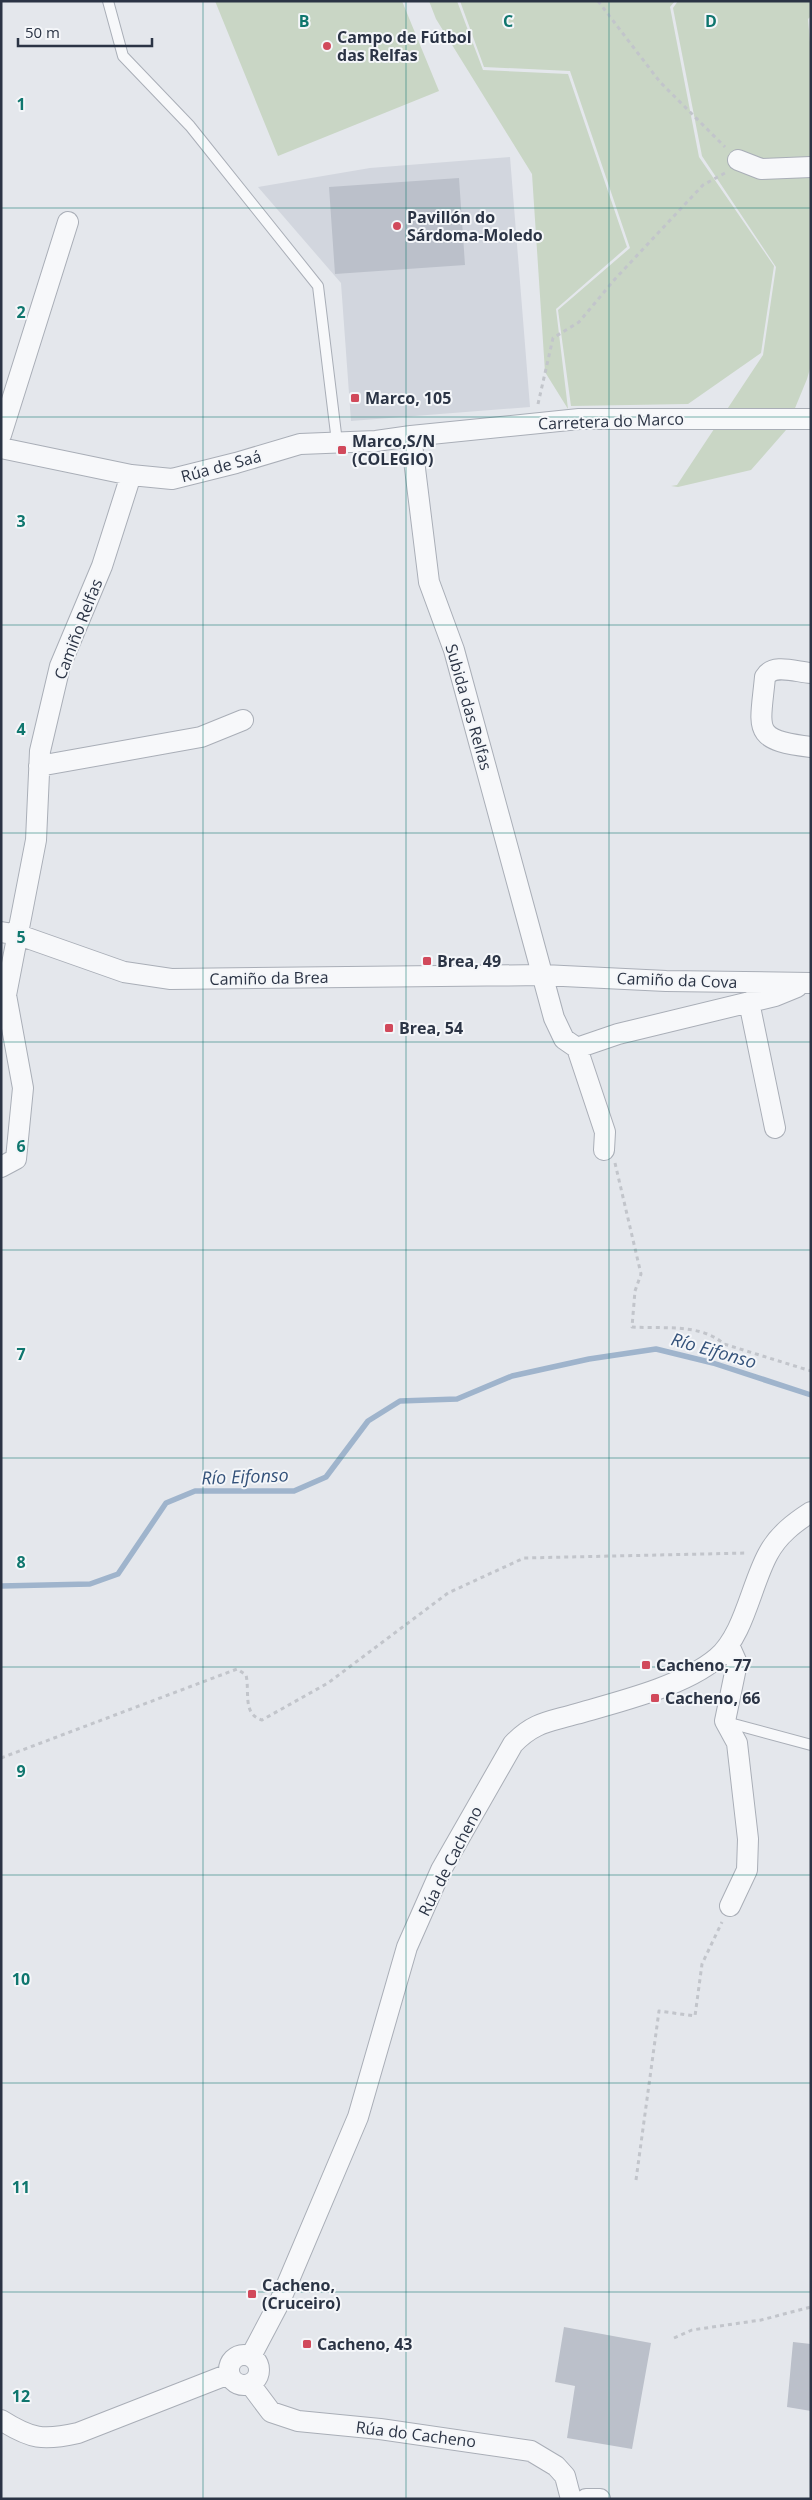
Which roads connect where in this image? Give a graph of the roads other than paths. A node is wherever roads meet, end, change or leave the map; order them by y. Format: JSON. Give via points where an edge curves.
{"nodes":[{"id":1,"x":108,"y":1,"type":"edge"},
{"id":2,"x":733,"y":167,"type":"road end"},
{"id":3,"x":811,"y":167,"type":"edge"},
{"id":4,"x":68,"y":222,"type":"dead end"},
{"id":5,"x":811,"y":418,"type":"edge"},
{"id":6,"x":1,"y":435,"type":"edge"},
{"id":7,"x":411,"y":436,"type":"junction"},
{"id":8,"x":336,"y":442,"type":"junction"},
{"id":9,"x":1,"y":448,"type":"edge"},
{"id":10,"x":132,"y":474,"type":"junction"},
{"id":11,"x":811,"y":673,"type":"edge"},
{"id":12,"x":243,"y":720,"type":"dead end"},
{"id":13,"x":811,"y":747,"type":"edge"},
{"id":14,"x":39,"y":766,"type":"junction"},
{"id":15,"x":10,"y":934,"type":"edge"},
{"id":16,"x":543,"y":975,"type":"junction"},
{"id":17,"x":809,"y":984,"type":"edge"},
{"id":18,"x":749,"y":1002,"type":"junction"},
{"id":19,"x":578,"y":1048,"type":"junction"},
{"id":20,"x":775,"y":1128,"type":"dead end"},
{"id":21,"x":604,"y":1150,"type":"road end"},
{"id":22,"x":1,"y":1167,"type":"edge"},
{"id":23,"x":811,"y":1512,"type":"edge"},
{"id":24,"x":729,"y":1645,"type":"junction"},
{"id":25,"x":725,"y":1721,"type":"junction"},
{"id":26,"x":811,"y":1745,"type":"edge"},
{"id":27,"x":730,"y":1906,"type":"road end"},
{"id":28,"x":251,"y":2356,"type":"junction"},
{"id":29,"x":229,"y":2374,"type":"junction"},
{"id":30,"x":250,"y":2384,"type":"junction"},
{"id":31,"x":1,"y":2420,"type":"edge"},
{"id":32,"x":571,"y":2499,"type":"edge"},
{"id":33,"x":586,"y":2499,"type":"edge"},
{"id":34,"x":600,"y":2499,"type":"edge"}],
"edges":[{"from":1,"to":8,"type":"lane","via":[[124,56],[190,126],[318,286]]},
{"from":2,"to":3,"type":"street"},
{"from":4,"to":6,"type":"street"},
{"from":5,"to":7,"type":"street","name":"Carretera do Marco","via":[[579,419]]},
{"from":7,"to":8,"type":"street","name":"Rúa de Saá","via":[[376,442]]},
{"from":7,"to":16,"type":"street","name":"Subida das Relfas","via":[[429,582],[454,650]]},
{"from":8,"to":10,"type":"street","name":"Rúa de Saá","via":[[300,444],[172,478]]},
{"from":9,"to":10,"type":"street","name":"Rúa de Saá"},
{"from":10,"to":14,"type":"street","name":"Camiño Relfas","via":[[102,566],[60,666]]},
{"from":11,"to":13,"type":"street","via":[[776,669],[768,672],[764,677],[761,726],[766,735],[777,742]]},
{"from":12,"to":14,"type":"street","via":[[201,737]]},
{"from":14,"to":15,"type":"street","name":"Camiño Relfas","via":[[36,840]]},
{"from":15,"to":16,"type":"street","name":"Camiño da Brea","via":[[124,972],[171,979]]},
{"from":15,"to":22,"type":"street","name":"Camiño Relfas","via":[[6,995],[23,1088],[16,1159]]},
{"from":16,"to":17,"type":"street","name":"Camiño da Cova"},
{"from":16,"to":19,"type":"street","name":"Subida das Relfas","via":[[554,1018],[564,1039]]},
{"from":17,"to":18,"type":"street"},
{"from":18,"to":19,"type":"street","via":[[618,1034]]},
{"from":18,"to":20,"type":"street"},
{"from":19,"to":21,"type":"street","via":[[606,1132]]},
{"from":23,"to":24,"type":"street","name":"Rúa de Cacheno","via":[[788,1528],[768,1553]]},
{"from":24,"to":25,"type":"street","via":[[737,1663]]},
{"from":24,"to":28,"type":"street","name":"Rúa de Cacheno","via":[[718,1658],[670,1684],[576,1715],[540,1723],[513,1744],[441,1870],[407,1947],[358,2117],[280,2301]]},
{"from":25,"to":26,"type":"lane"},
{"from":25,"to":27,"type":"street","via":[[737,1743],[748,1839],[747,1870]]},
{"from":28,"to":29,"type":"street","via":[[243,2354],[235,2358]]},
{"from":28,"to":30,"type":"street","via":[[258,2362],[260,2370],[257,2379]]},
{"from":29,"to":30,"type":"street","via":[[242,2385]]},
{"from":29,"to":31,"type":"street","via":[[58,2438],[41,2439],[24,2434]]},
{"from":30,"to":32,"type":"street","name":"Rúa do Cacheno","via":[[270,2412],[298,2421],[380,2429],[531,2451],[556,2466],[565,2476]]},
{"from":33,"to":34,"type":"street"}]}
